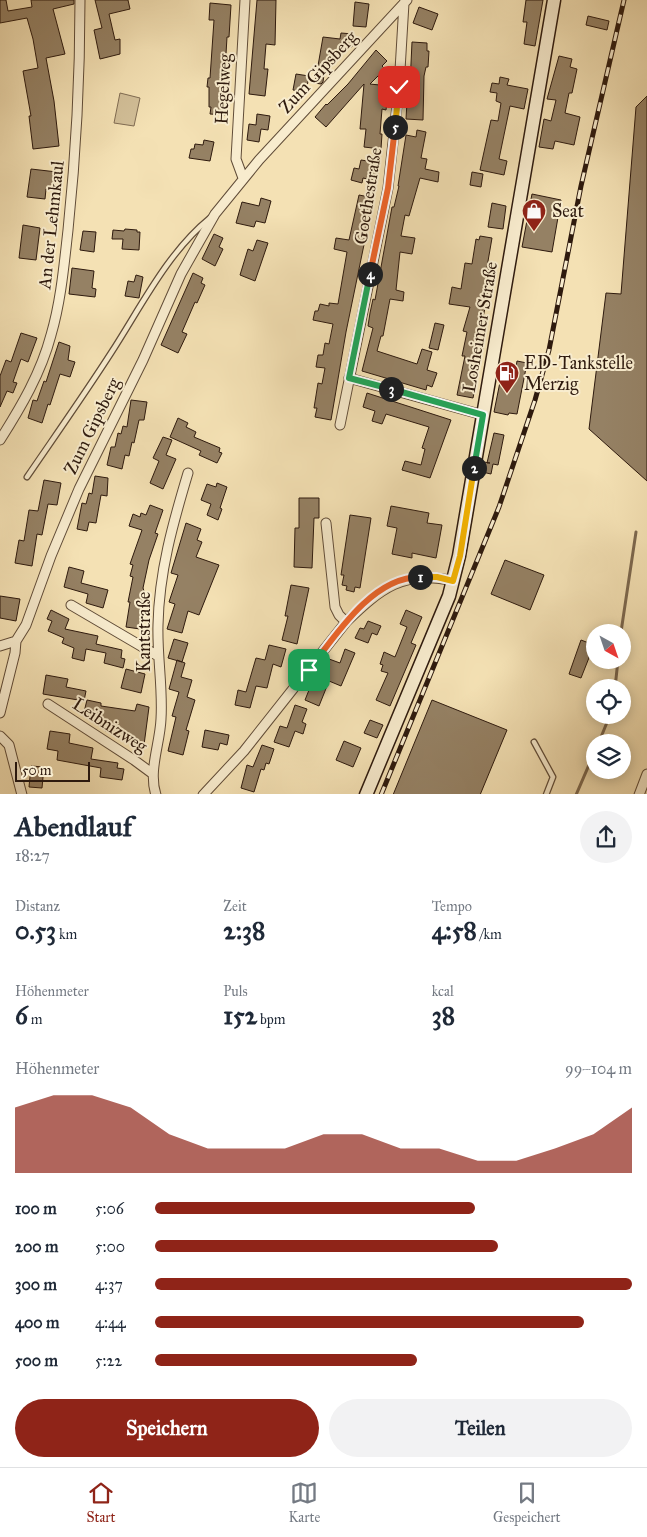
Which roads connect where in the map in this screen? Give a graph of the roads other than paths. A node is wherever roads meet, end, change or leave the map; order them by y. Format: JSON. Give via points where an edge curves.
{"nodes":[{"id":1,"x":80,"y":0,"type":"edge"},
{"id":2,"x":245,"y":0,"type":"edge"},
{"id":3,"x":554,"y":0,"type":"edge"},
{"id":4,"x":405,"y":1,"type":"edge"},
{"id":5,"x":243,"y":178,"type":"junction"},
{"id":6,"x":215,"y":214,"type":"junction"},
{"id":7,"x":349,"y":378,"type":"junction"},
{"id":8,"x":483,"y":415,"type":"junction"},
{"id":9,"x":340,"y":426,"type":"dead end"},
{"id":10,"x":0,"y":440,"type":"edge"},
{"id":11,"x":188,"y":473,"type":"dead end"},
{"id":12,"x":27,"y":477,"type":"dead end"},
{"id":13,"x":326,"y":523,"type":"dead end"},
{"id":14,"x":453,"y":581,"type":"junction"},
{"id":15,"x":71,"y":605,"type":"dead end"},
{"id":16,"x":346,"y":622,"type":"junction"},
{"id":17,"x":16,"y":641,"type":"junction"},
{"id":18,"x":0,"y":646,"type":"edge"},
{"id":19,"x":158,"y":656,"type":"junction"},
{"id":20,"x":48,"y":704,"type":"dead end"},
{"id":21,"x":0,"y":713,"type":"edge"},
{"id":22,"x":0,"y":736,"type":"edge"},
{"id":23,"x":534,"y":742,"type":"dead end"},
{"id":24,"x":153,"y":774,"type":"junction"},
{"id":25,"x":647,"y":774,"type":"edge"},
{"id":26,"x":22,"y":794,"type":"edge"},
{"id":27,"x":156,"y":794,"type":"edge"},
{"id":28,"x":204,"y":794,"type":"edge"},
{"id":29,"x":366,"y":794,"type":"edge"},
{"id":30,"x":546,"y":794,"type":"edge"},
{"id":31,"x":638,"y":794,"type":"edge"}],
"edges":[{"from":1,"to":10,"type":"street","name":"An der Lehmkaul","via":[[78,122],[61,291],[41,364]]},
{"from":2,"to":5,"type":"street","name":"Hegelweg","via":[[236,160]]},
{"from":3,"to":8,"type":"main road","name":"Losheimer Straße"},
{"from":4,"to":5,"type":"street","name":"Zum Gipsberg"},
{"from":4,"to":7,"type":"street","name":"Goethestraße","via":[[388,188]]},
{"from":5,"to":6,"type":"street","name":"Zum Gipsberg"},
{"from":6,"to":12,"type":"lane","name":"Zum Gipsberg","via":[[185,242],[157,280]]},
{"from":6,"to":17,"type":"street","name":"Zum Gipsberg","via":[[181,274],[79,489],[26,625]]},
{"from":7,"to":8,"type":"street"},
{"from":7,"to":9,"type":"street","name":"Goethestraße"},
{"from":8,"to":14,"type":"main road","name":"Losheimer Straße"},
{"from":11,"to":19,"type":"street","name":"Kantstraße","via":[[163,568]]},
{"from":13,"to":16,"type":"street","via":[[335,607]]},
{"from":14,"to":16,"type":"street","via":[[412,577],[398,582],[384,588]]},
{"from":14,"to":29,"type":"main road","name":"Losheimer Straße"},
{"from":15,"to":19,"type":"street"},
{"from":16,"to":28,"type":"street","via":[[244,752]]},
{"from":17,"to":18,"type":"street"},
{"from":17,"to":21,"type":"street","name":"Zum Gipsberg"},
{"from":19,"to":24,"type":"street","name":"Kantstraße","via":[[162,708]]},
{"from":20,"to":24,"type":"street","name":"Leibnizweg"},
{"from":22,"to":26,"type":"street","via":[[9,745]]},
{"from":23,"to":30,"type":"lane","via":[[553,777]]},
{"from":24,"to":27,"type":"street","name":"Kantstraße"},
{"from":25,"to":31,"type":"street"}]}
